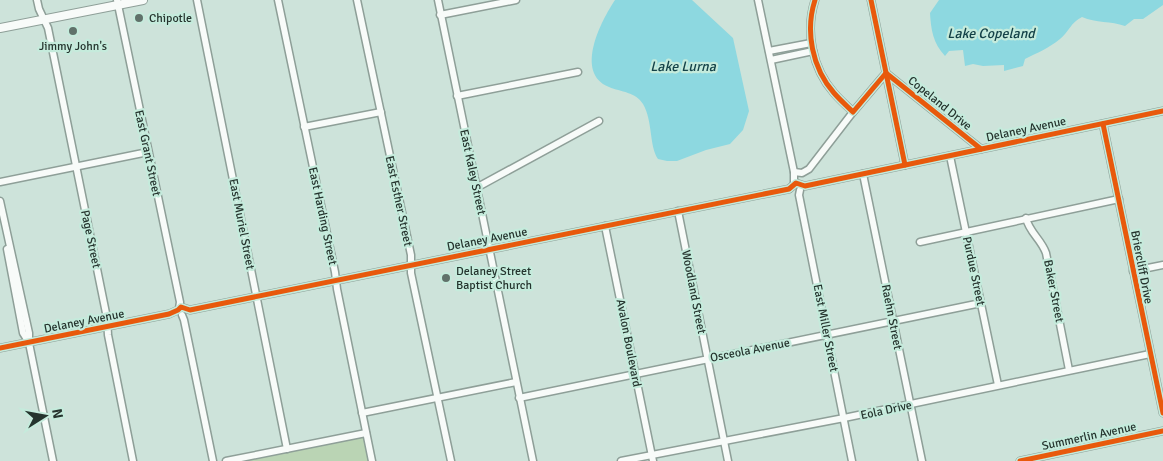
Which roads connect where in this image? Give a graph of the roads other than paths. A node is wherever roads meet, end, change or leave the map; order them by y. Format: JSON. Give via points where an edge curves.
{"nodes":[{"id":1,"x":37,"y":0,"type":"edge"},
{"id":2,"x":143,"y":0,"type":"edge"},
{"id":3,"x":198,"y":0,"type":"edge"},
{"id":4,"x":278,"y":0,"type":"edge"},
{"id":5,"x":358,"y":0,"type":"edge"},
{"id":6,"x":438,"y":0,"type":"edge"},
{"id":7,"x":516,"y":0,"type":"edge"},
{"id":8,"x":758,"y":0,"type":"edge"},
{"id":9,"x":815,"y":0,"type":"edge"},
{"id":10,"x":871,"y":0,"type":"edge"},
{"id":11,"x":118,"y":2,"type":"edge"},
{"id":12,"x":440,"y":15,"type":"junction"},
{"id":13,"x":43,"y":19,"type":"junction"},
{"id":14,"x":0,"y":28,"type":"edge"},
{"id":15,"x":812,"y":43,"type":"junction"},
{"id":16,"x":769,"y":51,"type":"junction"},
{"id":17,"x":813,"y":51,"type":"junction"},
{"id":18,"x":771,"y":60,"type":"junction"},
{"id":19,"x":578,"y":72,"type":"dead end"},
{"id":20,"x":886,"y":73,"type":"junction"},
{"id":21,"x":457,"y":96,"type":"junction"},
{"id":22,"x":1163,"y":111,"type":"edge"},
{"id":23,"x":381,"y":112,"type":"junction"},
{"id":24,"x":853,"y":112,"type":"junction"},
{"id":25,"x":599,"y":121,"type":"dead end"},
{"id":26,"x":1103,"y":124,"type":"junction"},
{"id":27,"x":304,"y":127,"type":"junction"},
{"id":28,"x":981,"y":149,"type":"junction"},
{"id":29,"x":148,"y":152,"type":"junction"},
{"id":30,"x":950,"y":156,"type":"junction"},
{"id":31,"x":905,"y":165,"type":"junction"},
{"id":32,"x":76,"y":167,"type":"junction"},
{"id":33,"x":863,"y":174,"type":"junction"},
{"id":34,"x":0,"y":182,"type":"edge"},
{"id":35,"x":797,"y":186,"type":"junction"},
{"id":36,"x":476,"y":188,"type":"junction"},
{"id":37,"x":1119,"y":199,"type":"junction"},
{"id":38,"x":0,"y":201,"type":"edge"},
{"id":39,"x":678,"y":211,"type":"junction"},
{"id":40,"x":0,"y":212,"type":"edge"},
{"id":41,"x":1026,"y":218,"type":"junction"},
{"id":42,"x":605,"y":226,"type":"junction"},
{"id":43,"x":966,"y":231,"type":"junction"},
{"id":44,"x":920,"y":242,"type":"dead end"},
{"id":45,"x":489,"y":249,"type":"junction"},
{"id":46,"x":411,"y":265,"type":"junction"},
{"id":47,"x":1163,"y":265,"type":"edge"},
{"id":48,"x":1133,"y":271,"type":"junction"},
{"id":49,"x":336,"y":280,"type":"junction"},
{"id":50,"x":256,"y":296,"type":"junction"},
{"id":51,"x":981,"y":303,"type":"junction"},
{"id":52,"x":182,"y":311,"type":"junction"},
{"id":53,"x":893,"y":321,"type":"junction"},
{"id":54,"x":108,"y":326,"type":"junction"},
{"id":55,"x":827,"y":335,"type":"junction"},
{"id":56,"x":28,"y":342,"type":"junction"},
{"id":57,"x":0,"y":348,"type":"edge"},
{"id":58,"x":1150,"y":354,"type":"junction"},
{"id":59,"x":708,"y":359,"type":"junction"},
{"id":60,"x":1069,"y":370,"type":"junction"},
{"id":61,"x":634,"y":374,"type":"junction"},
{"id":62,"x":516,"y":382,"type":"junction"},
{"id":63,"x":998,"y":385,"type":"junction"},
{"id":64,"x":438,"y":398,"type":"junction"},
{"id":65,"x":520,"y":398,"type":"junction"},
{"id":66,"x":910,"y":404,"type":"junction"},
{"id":67,"x":362,"y":413,"type":"junction"},
{"id":68,"x":1163,"y":413,"type":"edge"},
{"id":69,"x":844,"y":418,"type":"junction"},
{"id":70,"x":1163,"y":431,"type":"edge"},
{"id":71,"x":366,"y":433,"type":"junction"},
{"id":72,"x":724,"y":442,"type":"junction"},
{"id":73,"x":287,"y":449,"type":"junction"},
{"id":74,"x":1060,"y":453,"type":"junction"},
{"id":75,"x":652,"y":458,"type":"edge"},
{"id":76,"x":53,"y":461,"type":"edge"},
{"id":77,"x":133,"y":461,"type":"edge"},
{"id":78,"x":213,"y":461,"type":"edge"},
{"id":79,"x":226,"y":461,"type":"edge"},
{"id":80,"x":372,"y":461,"type":"edge"},
{"id":81,"x":451,"y":461,"type":"edge"},
{"id":82,"x":533,"y":461,"type":"edge"},
{"id":83,"x":621,"y":461,"type":"edge"},
{"id":84,"x":728,"y":461,"type":"edge"},
{"id":85,"x":852,"y":461,"type":"edge"},
{"id":86,"x":922,"y":461,"type":"edge"},
{"id":87,"x":1020,"y":461,"type":"edge"},
{"id":88,"x":1063,"y":461,"type":"edge"}],
"edges":[{"from":1,"to":13,"type":"street","name":"Page Street"},
{"from":2,"to":11,"type":"main road"},
{"from":3,"to":50,"type":"street","name":"East Muriel Street"},
{"from":4,"to":27,"type":"street","name":"East Harding Street"},
{"from":5,"to":23,"type":"street","name":"East Esther Street"},
{"from":6,"to":12,"type":"street","name":"East Kaley Street"},
{"from":7,"to":12,"type":"street"},
{"from":8,"to":16,"type":"street","name":"East Miller Street"},
{"from":9,"to":15,"type":"street","via":[[811,21]]},
{"from":10,"to":20,"type":"street"},
{"from":11,"to":13,"type":"main road"},
{"from":11,"to":29,"type":"street","name":"East Grant Street"},
{"from":12,"to":21,"type":"street","name":"East Kaley Street"},
{"from":13,"to":14,"type":"main road"},
{"from":13,"to":32,"type":"street","name":"Page Street","via":[[48,28]]},
{"from":15,"to":16,"type":"street"},
{"from":15,"to":17,"type":"street"},
{"from":16,"to":18,"type":"street","name":"East Miller Street"},
{"from":17,"to":18,"type":"street"},
{"from":17,"to":24,"type":"street","via":[[833,92]]},
{"from":18,"to":35,"type":"street","name":"East Miller Street"},
{"from":19,"to":21,"type":"street"},
{"from":20,"to":24,"type":"street"},
{"from":20,"to":28,"type":"street","name":"Copeland Drive"},
{"from":20,"to":31,"type":"street"},
{"from":21,"to":36,"type":"street","name":"East Kaley Street"},
{"from":22,"to":26,"type":"street","name":"Delaney Avenue"},
{"from":23,"to":27,"type":"street"},
{"from":23,"to":46,"type":"street","name":"East Esther Street"},
{"from":24,"to":35,"type":"street","via":[[810,169],[802,173]]},
{"from":25,"to":36,"type":"street"},
{"from":26,"to":28,"type":"street","name":"Delaney Avenue"},
{"from":26,"to":37,"type":"street","name":"Briercliff Drive"},
{"from":27,"to":49,"type":"street","name":"East Harding Street"},
{"from":28,"to":30,"type":"street","name":"Delaney Avenue"},
{"from":29,"to":32,"type":"street"},
{"from":29,"to":52,"type":"street","name":"East Grant Street"},
{"from":30,"to":31,"type":"street","name":"Delaney Avenue"},
{"from":30,"to":43,"type":"street","name":"Purdue Street"},
{"from":31,"to":33,"type":"street","name":"Delaney Avenue"},
{"from":32,"to":34,"type":"street"},
{"from":32,"to":54,"type":"street","name":"Page Street"},
{"from":33,"to":35,"type":"street","name":"Delaney Avenue"},
{"from":33,"to":53,"type":"street","name":"Raehn Street"},
{"from":35,"to":39,"type":"street","name":"Delaney Avenue"},
{"from":35,"to":55,"type":"street","name":"East Miller Street"},
{"from":36,"to":45,"type":"street","name":"East Kaley Street"},
{"from":37,"to":41,"type":"street"},
{"from":37,"to":48,"type":"street","name":"Briercliff Drive"},
{"from":38,"to":56,"type":"street","via":[[29,332]]},
{"from":39,"to":42,"type":"street","name":"Delaney Avenue"},
{"from":39,"to":59,"type":"street","name":"Woodland Street"},
{"from":40,"to":56,"type":"street","via":[[23,334]]},
{"from":41,"to":43,"type":"street"},
{"from":41,"to":60,"type":"street","name":"Baker Street","via":[[1031,232],[1046,253]]},
{"from":42,"to":45,"type":"street","name":"Delaney Avenue"},
{"from":42,"to":61,"type":"street","name":"Avalon Boulevard"},
{"from":43,"to":44,"type":"street"},
{"from":43,"to":51,"type":"street","name":"Purdue Street"},
{"from":45,"to":46,"type":"street","name":"Delaney Avenue"},
{"from":45,"to":62,"type":"street","name":"East Kaley Street"},
{"from":46,"to":49,"type":"street","name":"Delaney Avenue"},
{"from":46,"to":64,"type":"street","name":"East Esther Street"},
{"from":47,"to":48,"type":"street"},
{"from":48,"to":58,"type":"street","name":"Briercliff Drive"},
{"from":49,"to":50,"type":"street","name":"Delaney Avenue"},
{"from":49,"to":67,"type":"street","name":"East Harding Street"},
{"from":50,"to":52,"type":"street","name":"Delaney Avenue"},
{"from":50,"to":73,"type":"street","name":"East Muriel Street"},
{"from":51,"to":53,"type":"street","name":"Osceola Avenue"},
{"from":51,"to":63,"type":"street","name":"Purdue Street"},
{"from":52,"to":54,"type":"street","name":"Delaney Avenue"},
{"from":52,"to":78,"type":"street","name":"East Grant Street"},
{"from":53,"to":55,"type":"street","name":"Osceola Avenue"},
{"from":53,"to":66,"type":"street","name":"Raehn Street"},
{"from":54,"to":56,"type":"street","name":"Delaney Avenue"},
{"from":54,"to":77,"type":"street","name":"Page Street"},
{"from":55,"to":59,"type":"street","name":"Osceola Avenue"},
{"from":55,"to":69,"type":"street","name":"East Miller Street"},
{"from":56,"to":57,"type":"street","name":"Delaney Avenue"},
{"from":56,"to":76,"type":"street"},
{"from":58,"to":60,"type":"street","name":"Eola Drive"},
{"from":58,"to":68,"type":"street","name":"Briercliff Drive"},
{"from":59,"to":61,"type":"street","name":"Osceola Avenue"},
{"from":59,"to":72,"type":"street","name":"Woodland Street"},
{"from":60,"to":63,"type":"street","name":"Eola Drive"},
{"from":61,"to":65,"type":"street","name":"Osceola Avenue"},
{"from":61,"to":75,"type":"street","name":"Avalon Boulevard"},
{"from":62,"to":64,"type":"street"},
{"from":62,"to":65,"type":"street","name":"East Kaley Street"},
{"from":63,"to":66,"type":"street","name":"Eola Drive"},
{"from":64,"to":67,"type":"street"},
{"from":64,"to":81,"type":"street","name":"East Esther Street"},
{"from":65,"to":82,"type":"street","name":"East Kaley Street"},
{"from":66,"to":69,"type":"street","name":"Eola Drive"},
{"from":66,"to":86,"type":"street","name":"Raehn Street"},
{"from":67,"to":71,"type":"street","name":"East Harding Street"},
{"from":69,"to":72,"type":"street","name":"Eola Drive"},
{"from":69,"to":85,"type":"street","name":"East Miller Street"},
{"from":70,"to":74,"type":"street","name":"Summerlin Avenue"},
{"from":71,"to":73,"type":"street"},
{"from":71,"to":80,"type":"street","name":"East Harding Street"},
{"from":72,"to":75,"type":"street","name":"Eola Drive"},
{"from":72,"to":84,"type":"street","name":"Woodland Street"},
{"from":73,"to":79,"type":"street"},
{"from":74,"to":87,"type":"street","name":"Summerlin Avenue"},
{"from":74,"to":88,"type":"street"},
{"from":75,"to":83,"type":"street","name":"Eola Drive"}]}
